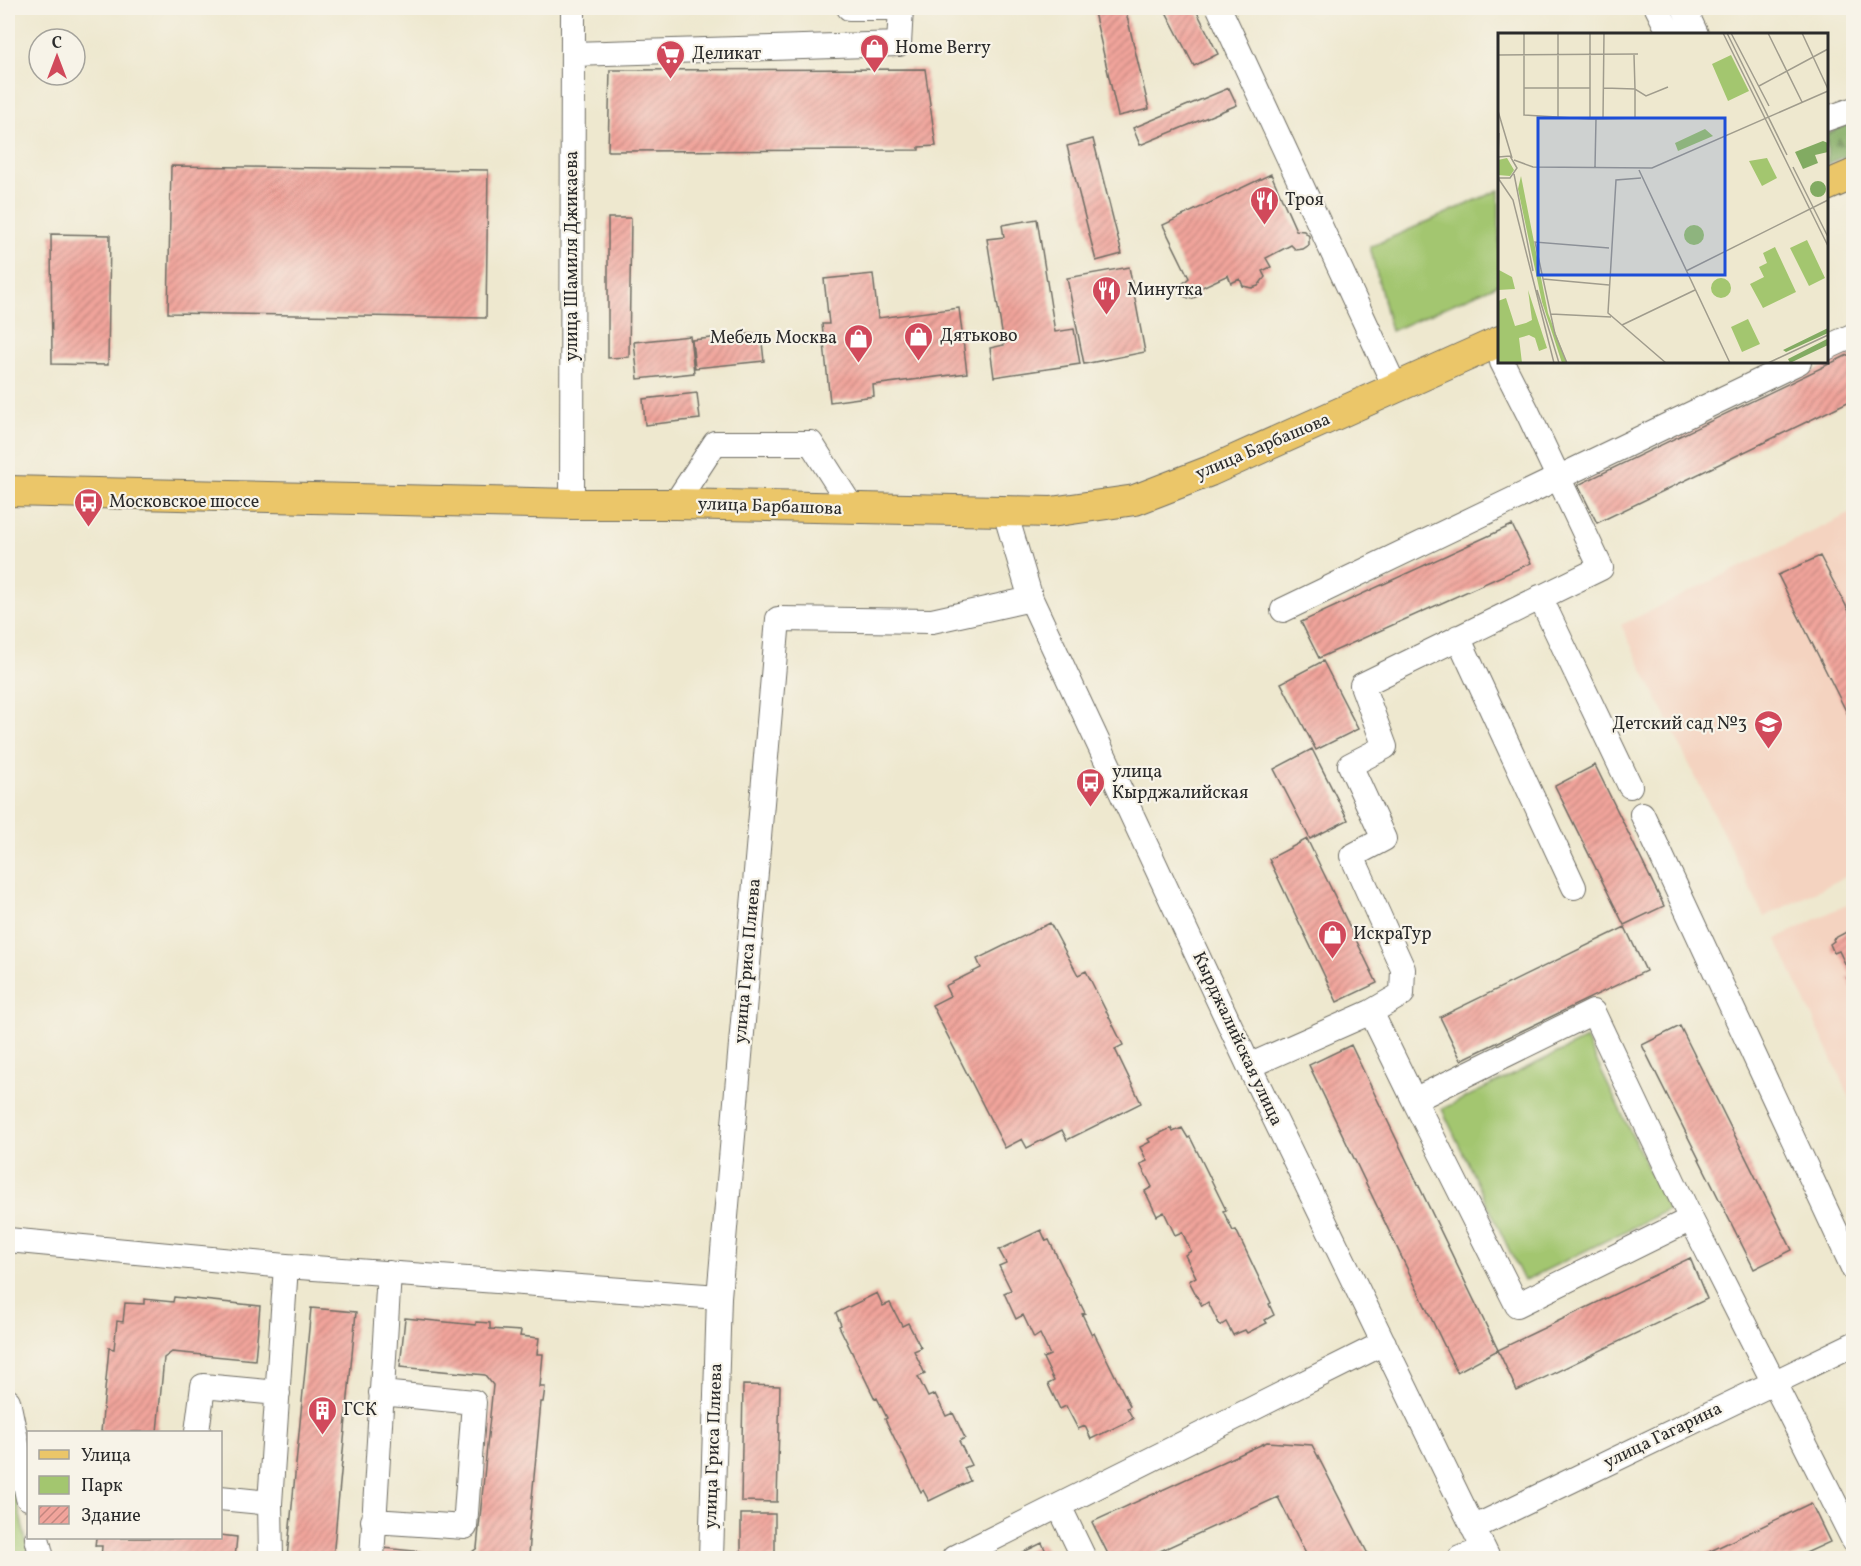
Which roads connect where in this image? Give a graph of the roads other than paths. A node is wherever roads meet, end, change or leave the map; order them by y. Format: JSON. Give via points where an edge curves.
{"nodes":[{"id":1,"x":573,"y":8,"type":"edge"},
{"id":2,"x":849,"y":8,"type":"edge"},
{"id":3,"x":902,"y":8,"type":"edge"},
{"id":4,"x":1219,"y":8,"type":"edge"},
{"id":5,"x":1657,"y":8,"type":"edge"},
{"id":6,"x":1684,"y":8,"type":"edge"},
{"id":7,"x":1670,"y":33,"type":"edge"},
{"id":8,"x":1696,"y":33,"type":"edge"},
{"id":9,"x":573,"y":54,"type":"junction"},
{"id":10,"x":1854,"y":109,"type":"edge"},
{"id":11,"x":1828,"y":119,"type":"edge"},
{"id":12,"x":1854,"y":174,"type":"edge"},
{"id":13,"x":1828,"y":186,"type":"edge"},
{"id":14,"x":1854,"y":335,"type":"edge"},
{"id":15,"x":1828,"y":348,"type":"edge"},
{"id":16,"x":1498,"y":351,"type":"edge"},
{"id":17,"x":1504,"y":363,"type":"edge"},
{"id":18,"x":1797,"y":363,"type":"edge"},
{"id":19,"x":1396,"y":389,"type":"junction"},
{"id":20,"x":1557,"y":478,"type":"junction"},
{"id":21,"x":8,"y":491,"type":"edge"},
{"id":22,"x":572,"y":504,"type":"junction"},
{"id":23,"x":675,"y":504,"type":"junction"},
{"id":24,"x":853,"y":509,"type":"junction"},
{"id":25,"x":1005,"y":512,"type":"junction"},
{"id":26,"x":1540,"y":597,"type":"junction"},
{"id":27,"x":1031,"y":599,"type":"junction"},
{"id":28,"x":1283,"y":610,"type":"dead end"},
{"id":29,"x":1458,"y":637,"type":"junction"},
{"id":30,"x":1630,"y":786,"type":"dead end"},
{"id":31,"x":1642,"y":813,"type":"dead end"},
{"id":32,"x":1574,"y":887,"type":"dead end"},
{"id":33,"x":1371,"y":1012,"type":"junction"},
{"id":34,"x":1249,"y":1066,"type":"junction"},
{"id":35,"x":1414,"y":1100,"type":"junction"},
{"id":36,"x":1691,"y":1219,"type":"junction"},
{"id":37,"x":8,"y":1240,"type":"edge"},
{"id":38,"x":286,"y":1266,"type":"junction"},
{"id":39,"x":1854,"y":1270,"type":"edge"},
{"id":40,"x":389,"y":1273,"type":"junction"},
{"id":41,"x":719,"y":1297,"type":"junction"},
{"id":42,"x":1384,"y":1343,"type":"junction"},
{"id":43,"x":1854,"y":1344,"type":"edge"},
{"id":44,"x":1773,"y":1382,"type":"junction"},
{"id":45,"x":278,"y":1392,"type":"junction"},
{"id":46,"x":381,"y":1393,"type":"junction"},
{"id":47,"x":8,"y":1401,"type":"edge"},
{"id":48,"x":197,"y":1431,"type":"edge"},
{"id":49,"x":27,"y":1493,"type":"edge"},
{"id":50,"x":222,"y":1498,"type":"edge"},
{"id":51,"x":270,"y":1503,"type":"junction"},
{"id":52,"x":1059,"y":1506,"type":"junction"},
{"id":53,"x":373,"y":1521,"type":"junction"},
{"id":54,"x":1473,"y":1528,"type":"junction"},
{"id":55,"x":37,"y":1539,"type":"edge"},
{"id":56,"x":1854,"y":1541,"type":"edge"},
{"id":57,"x":1486,"y":1554,"type":"edge"},
{"id":58,"x":1854,"y":1556,"type":"edge"},
{"id":59,"x":42,"y":1558,"type":"edge"},
{"id":60,"x":271,"y":1558,"type":"edge"},
{"id":61,"x":372,"y":1558,"type":"edge"},
{"id":62,"x":711,"y":1558,"type":"edge"},
{"id":63,"x":954,"y":1558,"type":"edge"},
{"id":64,"x":1084,"y":1558,"type":"edge"},
{"id":65,"x":1460,"y":1558,"type":"edge"},
{"id":66,"x":1848,"y":1558,"type":"edge"}],
"edges":[{"from":1,"to":9,"type":"street","name":"улица Шамиля Джикаева"},
{"from":2,"to":3,"type":"street"},
{"from":3,"to":9,"type":"street","via":[[899,44]]},
{"from":4,"to":19,"type":"street"},
{"from":5,"to":7,"type":"street"},
{"from":6,"to":8,"type":"street"},
{"from":9,"to":22,"type":"street","name":"улица Шамиля Джикаева"},
{"from":10,"to":11,"type":"street"},
{"from":12,"to":13,"type":"main road"},
{"from":14,"to":15,"type":"street"},
{"from":16,"to":19,"type":"main road","name":"улица Барбашова"},
{"from":17,"to":20,"type":"street"},
{"from":18,"to":20,"type":"street"},
{"from":19,"to":25,"type":"main road","name":"улица Барбашова","via":[[1136,500],[1051,512]]},
{"from":20,"to":26,"type":"street","via":[[1600,568]]},
{"from":20,"to":28,"type":"street"},
{"from":21,"to":22,"type":"main road","name":"улица Барбашова"},
{"from":22,"to":23,"type":"main road","name":"улица Барбашова"},
{"from":23,"to":24,"type":"main road","name":"улица Барбашова"},
{"from":23,"to":24,"type":"street","via":[[715,443],[811,443]]},
{"from":24,"to":25,"type":"main road","name":"улица Барбашова"},
{"from":25,"to":27,"type":"street","name":"Кырджалийская улица"},
{"from":26,"to":29,"type":"street"},
{"from":26,"to":30,"type":"street"},
{"from":27,"to":34,"type":"street","name":"Кырджалийская улица"},
{"from":27,"to":41,"type":"street","name":"улица Гриса Плиева","via":[[932,621],[778,619]]},
{"from":29,"to":32,"type":"street"},
{"from":29,"to":33,"type":"street","via":[[1362,685],[1385,747],[1350,765],[1384,839],[1352,856],[1403,969],[1402,994]]},
{"from":31,"to":39,"type":"street"},
{"from":33,"to":34,"type":"street"},
{"from":33,"to":35,"type":"street"},
{"from":34,"to":42,"type":"street","name":"Кырджалийская улица"},
{"from":35,"to":36,"type":"street","via":[[1517,1305]]},
{"from":35,"to":36,"type":"street","via":[[1593,1012]]},
{"from":36,"to":44,"type":"street"},
{"from":37,"to":38,"type":"street"},
{"from":38,"to":40,"type":"street"},
{"from":38,"to":45,"type":"street"},
{"from":40,"to":41,"type":"street"},
{"from":40,"to":46,"type":"street"},
{"from":41,"to":62,"type":"street","name":"улица Гриса Плиева"},
{"from":42,"to":52,"type":"street"},
{"from":42,"to":54,"type":"street","name":"Кырджалийская улица"},
{"from":43,"to":44,"type":"street","name":"улица Гагарина"},
{"from":44,"to":54,"type":"street","name":"улица Гагарина"},
{"from":44,"to":56,"type":"street"},
{"from":45,"to":48,"type":"street","via":[[203,1386]]},
{"from":45,"to":51,"type":"street"},
{"from":46,"to":53,"type":"street"},
{"from":46,"to":53,"type":"street","via":[[474,1402],[465,1527]]},
{"from":47,"to":49,"type":"street"},
{"from":50,"to":51,"type":"street"},
{"from":51,"to":60,"type":"street"},
{"from":52,"to":63,"type":"street"},
{"from":52,"to":64,"type":"street"},
{"from":53,"to":61,"type":"street"},
{"from":54,"to":57,"type":"street","name":"Кырджалийская улица"},
{"from":55,"to":59,"type":"street"},
{"from":57,"to":65,"type":"street"},
{"from":58,"to":66,"type":"street"}]}
